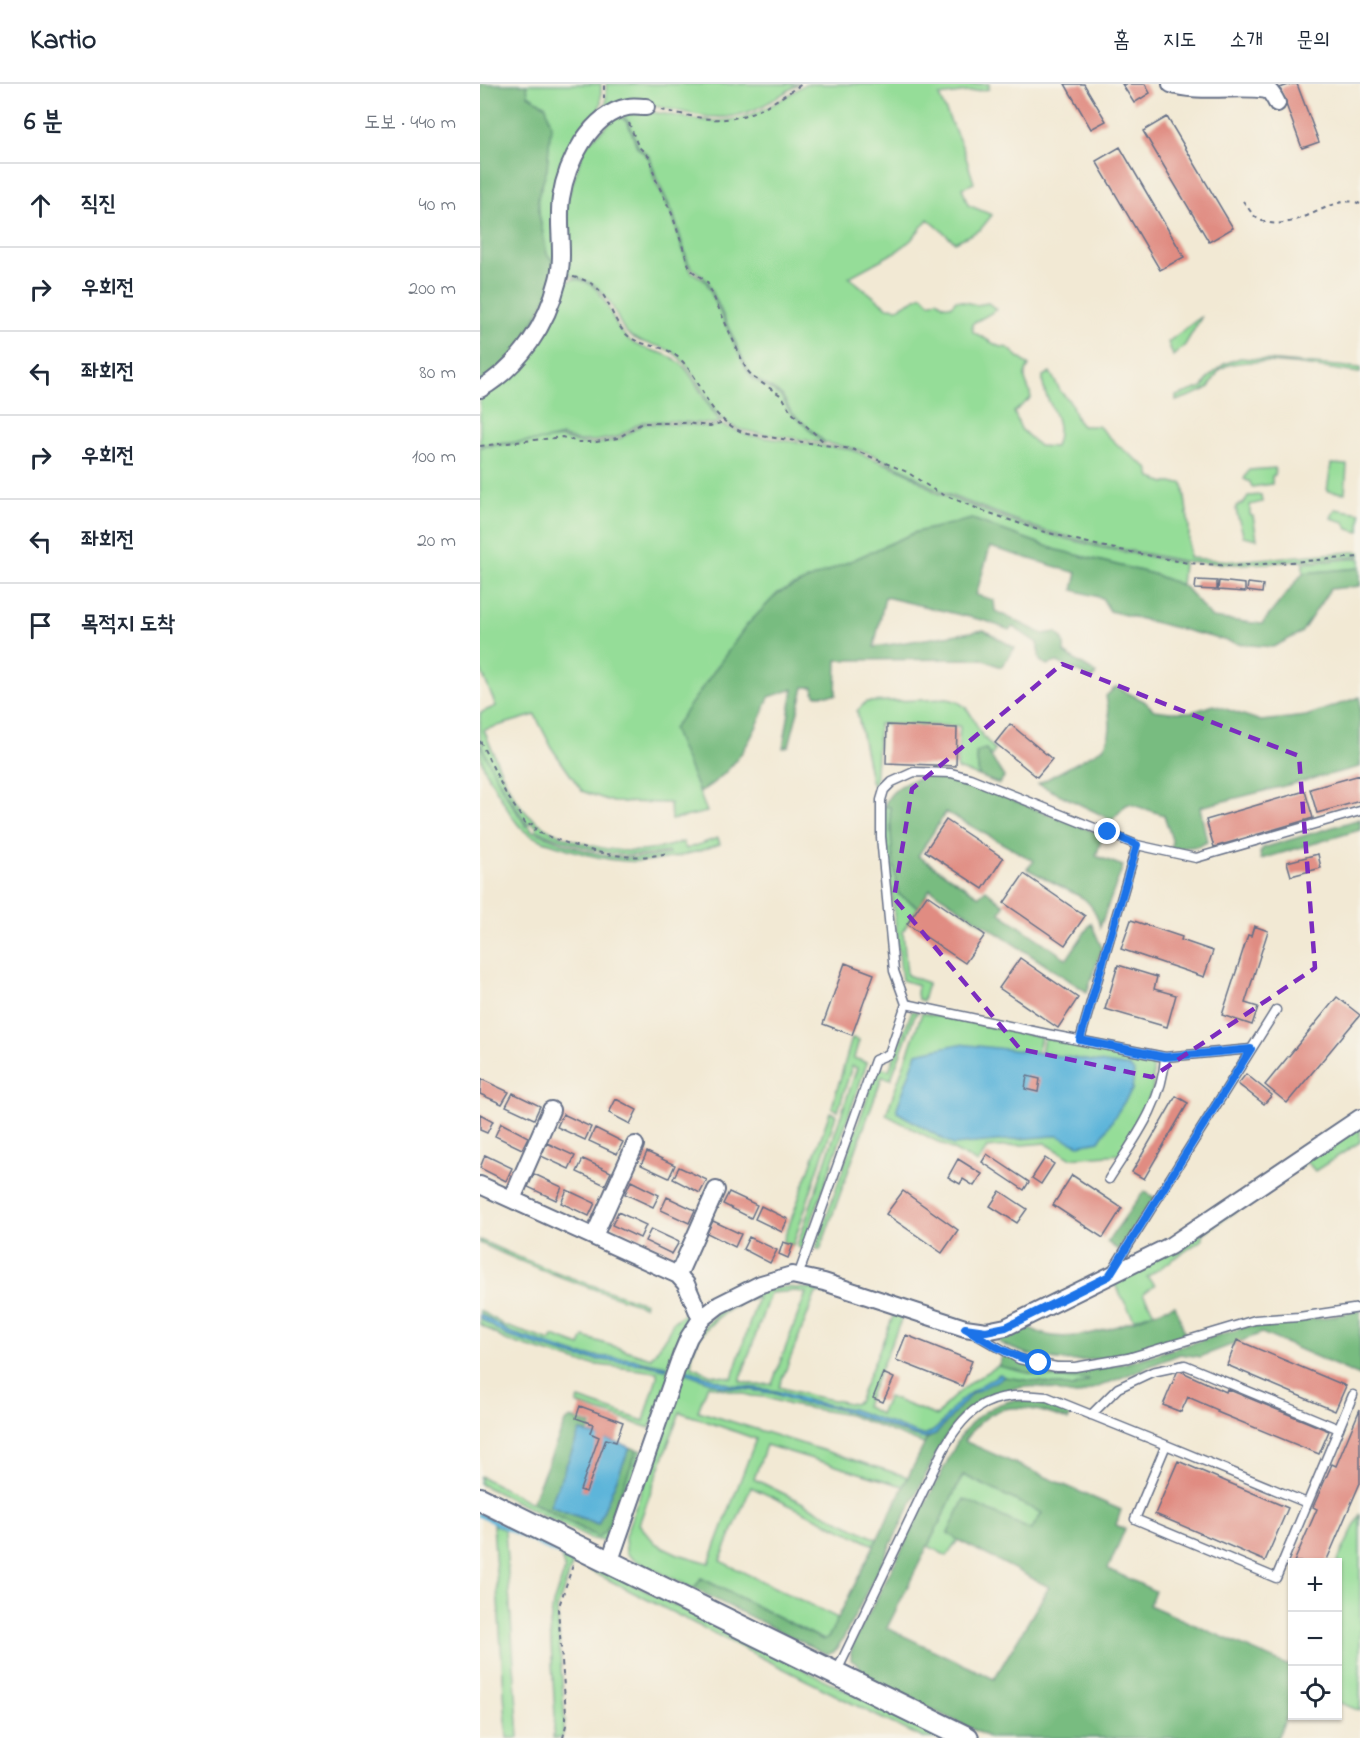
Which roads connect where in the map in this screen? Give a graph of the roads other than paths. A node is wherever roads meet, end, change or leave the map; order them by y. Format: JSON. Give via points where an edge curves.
{"nodes":[{"id":1,"x":1171,"y":84,"type":"edge"},
{"id":2,"x":1277,"y":103,"type":"dead end"},
{"id":3,"x":646,"y":107,"type":"road end"},
{"id":4,"x":480,"y":389,"type":"edge"},
{"id":5,"x":1360,"y":811,"type":"edge"},
{"id":6,"x":1137,"y":845,"type":"junction"},
{"id":7,"x":906,"y":1004,"type":"junction"},
{"id":8,"x":1276,"y":1010,"type":"dead end"},
{"id":9,"x":1080,"y":1040,"type":"junction"},
{"id":10,"x":1251,"y":1049,"type":"junction"},
{"id":11,"x":1165,"y":1057,"type":"junction"},
{"id":12,"x":551,"y":1110,"type":"dead end"},
{"id":13,"x":1360,"y":1118,"type":"edge"},
{"id":14,"x":635,"y":1145,"type":"dead end"},
{"id":15,"x":1109,"y":1179,"type":"dead end"},
{"id":16,"x":480,"y":1185,"type":"edge"},
{"id":17,"x":716,"y":1190,"type":"dead end"},
{"id":18,"x":512,"y":1199,"type":"junction"},
{"id":19,"x":594,"y":1236,"type":"junction"},
{"id":20,"x":678,"y":1275,"type":"junction"},
{"id":21,"x":798,"y":1276,"type":"junction"},
{"id":22,"x":1109,"y":1276,"type":"junction"},
{"id":23,"x":1360,"y":1308,"type":"edge"},
{"id":24,"x":701,"y":1319,"type":"junction"},
{"id":25,"x":965,"y":1328,"type":"junction"},
{"id":26,"x":1353,"y":1395,"type":"dead end"},
{"id":27,"x":1092,"y":1415,"type":"junction"},
{"id":28,"x":1338,"y":1429,"type":"junction"},
{"id":29,"x":1166,"y":1444,"type":"junction"},
{"id":30,"x":480,"y":1499,"type":"edge"},
{"id":31,"x":1307,"y":1503,"type":"junction"},
{"id":32,"x":609,"y":1563,"type":"junction"},
{"id":33,"x":835,"y":1674,"type":"junction"},
{"id":34,"x":967,"y":1738,"type":"edge"}],
"edges":[{"from":1,"to":2,"type":"street","via":[[1185,88],[1254,85],[1268,90]]},
{"from":3,"to":4,"type":"street","via":[[629,106],[616,111],[590,132],[569,169],[561,199],[559,278],[540,328],[511,365]]},
{"from":5,"to":6,"type":"lane","via":[[1196,858]]},
{"from":6,"to":7,"type":"lane","via":[[970,778],[914,772],[892,782],[881,800],[881,837],[894,972]]},
{"from":6,"to":9,"type":"lane"},
{"from":7,"to":9,"type":"lane"},
{"from":7,"to":21,"type":"lane","via":[[890,1054],[875,1060]]},
{"from":8,"to":10,"type":"lane"},
{"from":9,"to":11,"type":"lane"},
{"from":10,"to":11,"type":"lane"},
{"from":10,"to":22,"type":"lane"},
{"from":11,"to":15,"type":"lane","via":[[1164,1075],[1150,1113]]},
{"from":12,"to":18,"type":"street"},
{"from":13,"to":22,"type":"street","via":[[1170,1246]]},
{"from":14,"to":19,"type":"street"},
{"from":16,"to":18,"type":"street"},
{"from":17,"to":20,"type":"street"},
{"from":18,"to":19,"type":"street"},
{"from":19,"to":20,"type":"street"},
{"from":20,"to":24,"type":"street"},
{"from":21,"to":24,"type":"street","via":[[783,1277],[747,1290]]},
{"from":21,"to":25,"type":"street"},
{"from":22,"to":25,"type":"street","via":[[1006,1327],[986,1331]]},
{"from":23,"to":25,"type":"lane","via":[[1255,1320],[1128,1358],[1076,1366],[1019,1359]]},
{"from":24,"to":32,"type":"street","via":[[688,1337]]},
{"from":26,"to":28,"type":"lane"},
{"from":27,"to":28,"type":"lane","via":[[1118,1388],[1152,1372],[1185,1365]]},
{"from":27,"to":29,"type":"lane"},
{"from":27,"to":33,"type":"lane","via":[[1047,1397],[1007,1395],[969,1413],[955,1427]]},
{"from":28,"to":31,"type":"lane"},
{"from":29,"to":31,"type":"lane"},
{"from":29,"to":31,"type":"lane","via":[[1135,1519],[1276,1578]]},
{"from":30,"to":32,"type":"main road"},
{"from":32,"to":33,"type":"main road"},
{"from":33,"to":34,"type":"main road"}]}
